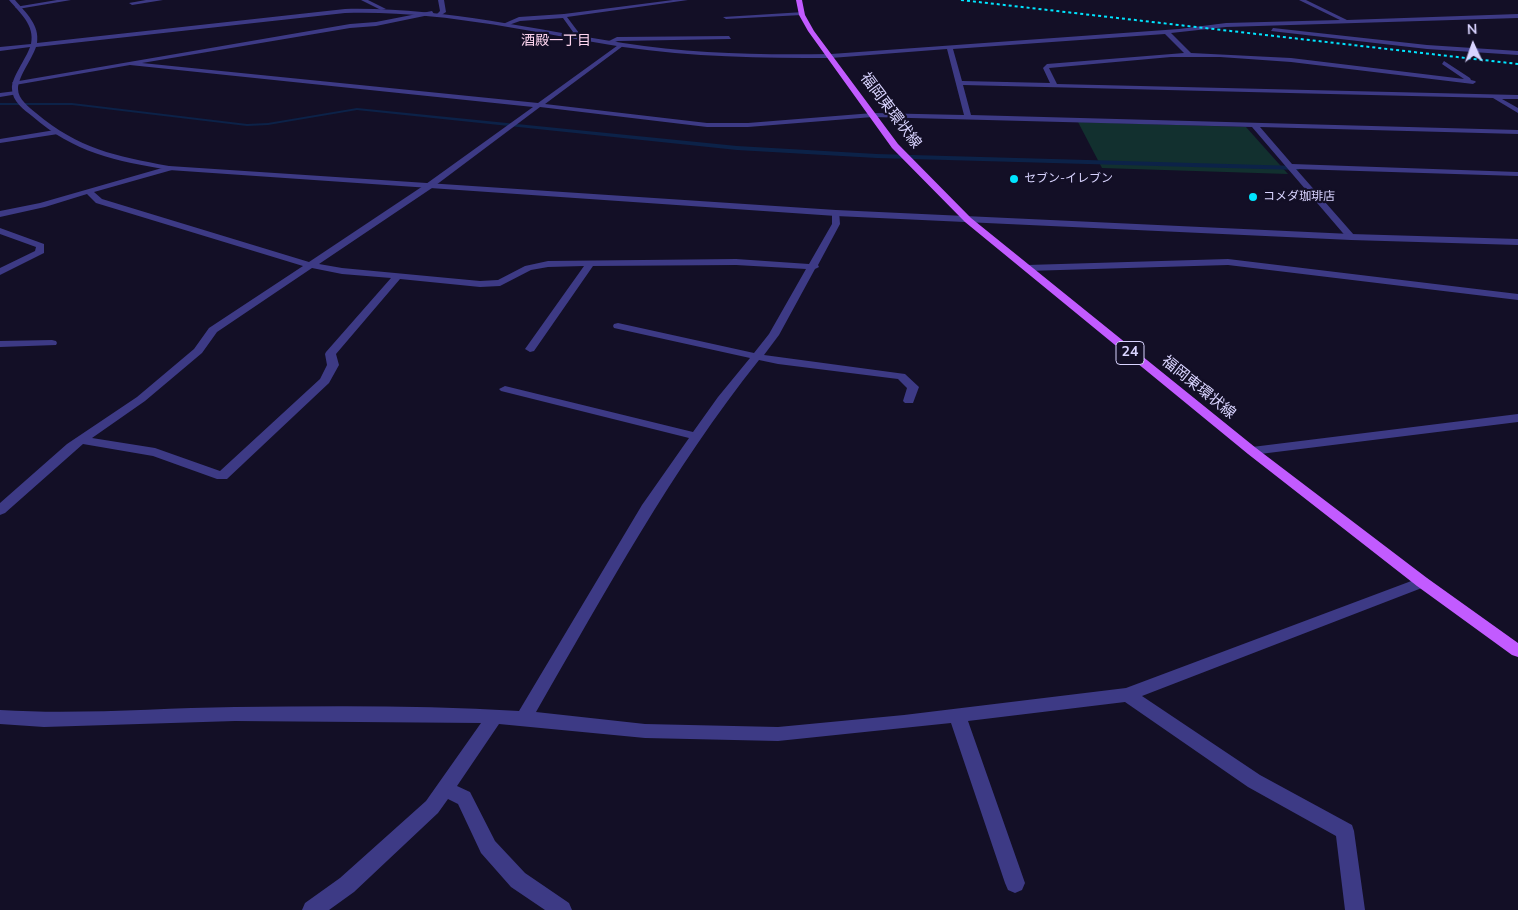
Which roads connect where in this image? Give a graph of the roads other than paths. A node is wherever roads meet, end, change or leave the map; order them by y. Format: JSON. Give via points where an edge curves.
{"nodes":[{"id":1,"x":12,"y":0,"type":"edge"},
{"id":2,"x":68,"y":0,"type":"edge"},
{"id":3,"x":160,"y":0,"type":"edge"},
{"id":4,"x":364,"y":0,"type":"edge"},
{"id":5,"x":441,"y":0,"type":"edge"},
{"id":6,"x":685,"y":0,"type":"edge"},
{"id":7,"x":799,"y":0,"type":"edge"},
{"id":8,"x":1302,"y":0,"type":"edge"},
{"id":9,"x":132,"y":3,"type":"dead end"},
{"id":10,"x":18,"y":7,"type":"junction"},
{"id":11,"x":383,"y":9,"type":"junction"},
{"id":12,"x":432,"y":13,"type":"junction"},
{"id":13,"x":802,"y":13,"type":"junction"},
{"id":14,"x":440,"y":14,"type":"junction"},
{"id":15,"x":564,"y":16,"type":"junction"},
{"id":16,"x":1518,"y":16,"type":"edge"},
{"id":17,"x":1347,"y":21,"type":"junction"},
{"id":18,"x":506,"y":24,"type":"junction"},
{"id":19,"x":1226,"y":25,"type":"junction"},
{"id":20,"x":729,"y":27,"type":"dead end"},
{"id":21,"x":1167,"y":32,"type":"junction"},
{"id":22,"x":570,"y":36,"type":"junction"},
{"id":23,"x":729,"y":38,"type":"dead end"},
{"id":24,"x":608,"y":43,"type":"junction"},
{"id":25,"x":35,"y":45,"type":"junction"},
{"id":26,"x":621,"y":45,"type":"junction"},
{"id":27,"x":950,"y":48,"type":"junction"},
{"id":28,"x":0,"y":49,"type":"edge"},
{"id":29,"x":1518,"y":53,"type":"edge"},
{"id":30,"x":1189,"y":55,"type":"junction"},
{"id":31,"x":831,"y":56,"type":"junction"},
{"id":32,"x":1444,"y":63,"type":"dead end"},
{"id":33,"x":132,"y":64,"type":"junction"},
{"id":34,"x":1473,"y":82,"type":"junction"},
{"id":35,"x":16,"y":83,"type":"junction"},
{"id":36,"x":959,"y":83,"type":"junction"},
{"id":37,"x":1054,"y":85,"type":"junction"},
{"id":38,"x":16,"y":93,"type":"junction"},
{"id":39,"x":0,"y":95,"type":"edge"},
{"id":40,"x":1494,"y":96,"type":"junction"},
{"id":41,"x":1518,"y":96,"type":"edge"},
{"id":42,"x":538,"y":105,"type":"junction"},
{"id":43,"x":1518,"y":111,"type":"edge"},
{"id":44,"x":873,"y":115,"type":"junction"},
{"id":45,"x":968,"y":117,"type":"junction"},
{"id":46,"x":1253,"y":124,"type":"junction"},
{"id":47,"x":55,"y":132,"type":"junction"},
{"id":48,"x":1518,"y":132,"type":"edge"},
{"id":49,"x":0,"y":142,"type":"edge"},
{"id":50,"x":1290,"y":166,"type":"junction"},
{"id":51,"x":169,"y":168,"type":"junction"},
{"id":52,"x":1518,"y":174,"type":"edge"},
{"id":53,"x":429,"y":186,"type":"junction"},
{"id":54,"x":88,"y":191,"type":"junction"},
{"id":55,"x":0,"y":214,"type":"edge"},
{"id":56,"x":836,"y":214,"type":"junction"},
{"id":57,"x":968,"y":220,"type":"junction"},
{"id":58,"x":0,"y":231,"type":"edge"},
{"id":59,"x":1351,"y":237,"type":"junction"},
{"id":60,"x":1518,"y":242,"type":"edge"},
{"id":61,"x":591,"y":263,"type":"junction"},
{"id":62,"x":312,"y":265,"type":"junction"},
{"id":63,"x":814,"y":267,"type":"junction"},
{"id":64,"x":1027,"y":268,"type":"junction"},
{"id":65,"x":0,"y":272,"type":"edge"},
{"id":66,"x":398,"y":276,"type":"junction"},
{"id":67,"x":1518,"y":297,"type":"edge"},
{"id":68,"x":618,"y":326,"type":"dead end"},
{"id":69,"x":52,"y":343,"type":"dead end"},
{"id":70,"x":0,"y":344,"type":"edge"},
{"id":71,"x":530,"y":349,"type":"dead end"},
{"id":72,"x":756,"y":357,"type":"junction"},
{"id":73,"x":505,"y":389,"type":"dead end"},
{"id":74,"x":909,"y":401,"type":"dead end"},
{"id":75,"x":1518,"y":418,"type":"edge"},
{"id":76,"x":696,"y":436,"type":"junction"},
{"id":77,"x":81,"y":440,"type":"junction"},
{"id":78,"x":1252,"y":452,"type":"junction"},
{"id":79,"x":0,"y":510,"type":"edge"},
{"id":80,"x":1422,"y":582,"type":"junction"},
{"id":81,"x":1518,"y":651,"type":"edge"},
{"id":82,"x":1127,"y":695,"type":"junction"},
{"id":83,"x":957,"y":715,"type":"junction"},
{"id":84,"x":495,"y":716,"type":"junction"},
{"id":85,"x":0,"y":717,"type":"edge"},
{"id":86,"x":524,"y":718,"type":"junction"},
{"id":87,"x":445,"y":789,"type":"junction"},
{"id":88,"x":1015,"y":883,"type":"dead end"},
{"id":89,"x":312,"y":910,"type":"edge"},
{"id":90,"x":562,"y":910,"type":"edge"},
{"id":91,"x":1355,"y":910,"type":"edge"}],
"edges":[{"from":1,"to":10,"type":"street"},
{"from":2,"to":10,"type":"street"},
{"from":3,"to":9,"type":"street"},
{"from":4,"to":11,"type":"street"},
{"from":5,"to":14,"type":"street","via":[[443,12]]},
{"from":6,"to":15,"type":"street"},
{"from":7,"to":13,"type":"main road","name":"福岡東環状線","number":"24"},
{"from":8,"to":17,"type":"street"},
{"from":10,"to":25,"type":"street","via":[[33,25]]},
{"from":11,"to":12,"type":"street"},
{"from":11,"to":25,"type":"street"},
{"from":12,"to":14,"type":"street"},
{"from":12,"to":33,"type":"street"},
{"from":13,"to":20,"type":"street","via":[[724,14]]},
{"from":13,"to":31,"type":"main road","name":"福岡東環状線","number":"24","via":[[811,31]]},
{"from":14,"to":18,"type":"street"},
{"from":15,"to":18,"type":"street","via":[[519,19]]},
{"from":15,"to":22,"type":"street","via":[[576,33]]},
{"from":16,"to":17,"type":"street"},
{"from":17,"to":19,"type":"street"},
{"from":18,"to":22,"type":"street"},
{"from":19,"to":21,"type":"street"},
{"from":19,"to":29,"type":"street","via":[[1426,47]]},
{"from":21,"to":27,"type":"street"},
{"from":21,"to":30,"type":"street"},
{"from":22,"to":24,"type":"street"},
{"from":23,"to":24,"type":"street","via":[[617,39]]},
{"from":24,"to":26,"type":"street"},
{"from":25,"to":28,"type":"street"},
{"from":25,"to":35,"type":"street"},
{"from":26,"to":31,"type":"street","via":[[708,55]]},
{"from":26,"to":42,"type":"street"},
{"from":27,"to":31,"type":"street"},
{"from":27,"to":36,"type":"street"},
{"from":30,"to":34,"type":"street","via":[[1291,60]]},
{"from":30,"to":37,"type":"street","via":[[1048,66],[1046,68]]},
{"from":31,"to":44,"type":"main road","name":"福岡東環状線","number":"24"},
{"from":32,"to":34,"type":"street"},
{"from":33,"to":35,"type":"street"},
{"from":33,"to":42,"type":"street"},
{"from":34,"to":40,"type":"street"},
{"from":35,"to":38,"type":"street"},
{"from":36,"to":37,"type":"street"},
{"from":36,"to":45,"type":"street"},
{"from":37,"to":40,"type":"street"},
{"from":38,"to":39,"type":"street"},
{"from":38,"to":47,"type":"street","via":[[21,104]]},
{"from":40,"to":41,"type":"street"},
{"from":40,"to":43,"type":"street"},
{"from":42,"to":44,"type":"street","via":[[707,125]]},
{"from":42,"to":53,"type":"street"},
{"from":44,"to":45,"type":"street"},
{"from":44,"to":57,"type":"main road","name":"福岡東環状線","number":"24","via":[[895,146]]},
{"from":45,"to":46,"type":"street"},
{"from":46,"to":48,"type":"street"},
{"from":46,"to":50,"type":"street"},
{"from":47,"to":49,"type":"street"},
{"from":47,"to":51,"type":"street","via":[[108,155]]},
{"from":50,"to":52,"type":"street"},
{"from":50,"to":59,"type":"street"},
{"from":51,"to":53,"type":"street"},
{"from":51,"to":54,"type":"street"},
{"from":53,"to":56,"type":"street"},
{"from":53,"to":62,"type":"street"},
{"from":54,"to":55,"type":"street"},
{"from":54,"to":62,"type":"street","via":[[104,203]]},
{"from":56,"to":57,"type":"street"},
{"from":56,"to":63,"type":"street","via":[[836,224]]},
{"from":57,"to":59,"type":"street"},
{"from":57,"to":64,"type":"main road","name":"福岡東環状線","number":"24"},
{"from":58,"to":65,"type":"street","via":[[41,246],[39,253]]},
{"from":59,"to":60,"type":"street"},
{"from":61,"to":63,"type":"street","via":[[736,262]]},
{"from":61,"to":66,"type":"street","via":[[528,268],[500,283]]},
{"from":61,"to":71,"type":"street"},
{"from":62,"to":66,"type":"street"},
{"from":62,"to":77,"type":"street","via":[[214,330],[198,351],[141,399]]},
{"from":63,"to":72,"type":"street","via":[[774,335]]},
{"from":64,"to":67,"type":"street","via":[[1228,262]]},
{"from":64,"to":78,"type":"main road","name":"福岡東環状線","number":"24"},
{"from":66,"to":77,"type":"street","via":[[330,354],[333,365],[325,380],[222,476],[154,452]]},
{"from":68,"to":72,"type":"street"},
{"from":69,"to":70,"type":"street"},
{"from":72,"to":74,"type":"street","via":[[901,376],[913,387]]},
{"from":72,"to":76,"type":"street"},
{"from":73,"to":76,"type":"street"},
{"from":75,"to":78,"type":"street"},
{"from":76,"to":86,"type":"street","via":[[647,508]]},
{"from":77,"to":79,"type":"street"},
{"from":78,"to":80,"type":"main road","name":"福岡東環状線","number":"24"},
{"from":80,"to":81,"type":"main road","name":"福岡東環状線","number":"24"},
{"from":80,"to":82,"type":"street"},
{"from":82,"to":83,"type":"street"},
{"from":82,"to":91,"type":"street","via":[[1254,780],[1345,831]]},
{"from":83,"to":86,"type":"street","via":[[778,734],[645,731]]},
{"from":83,"to":88,"type":"street"},
{"from":84,"to":85,"type":"street","via":[[235,714],[44,720]]},
{"from":84,"to":86,"type":"street"},
{"from":84,"to":87,"type":"street"},
{"from":87,"to":89,"type":"street","via":[[432,807],[347,885]]},
{"from":87,"to":90,"type":"street","via":[[464,798],[488,846],[518,880]]}]}
